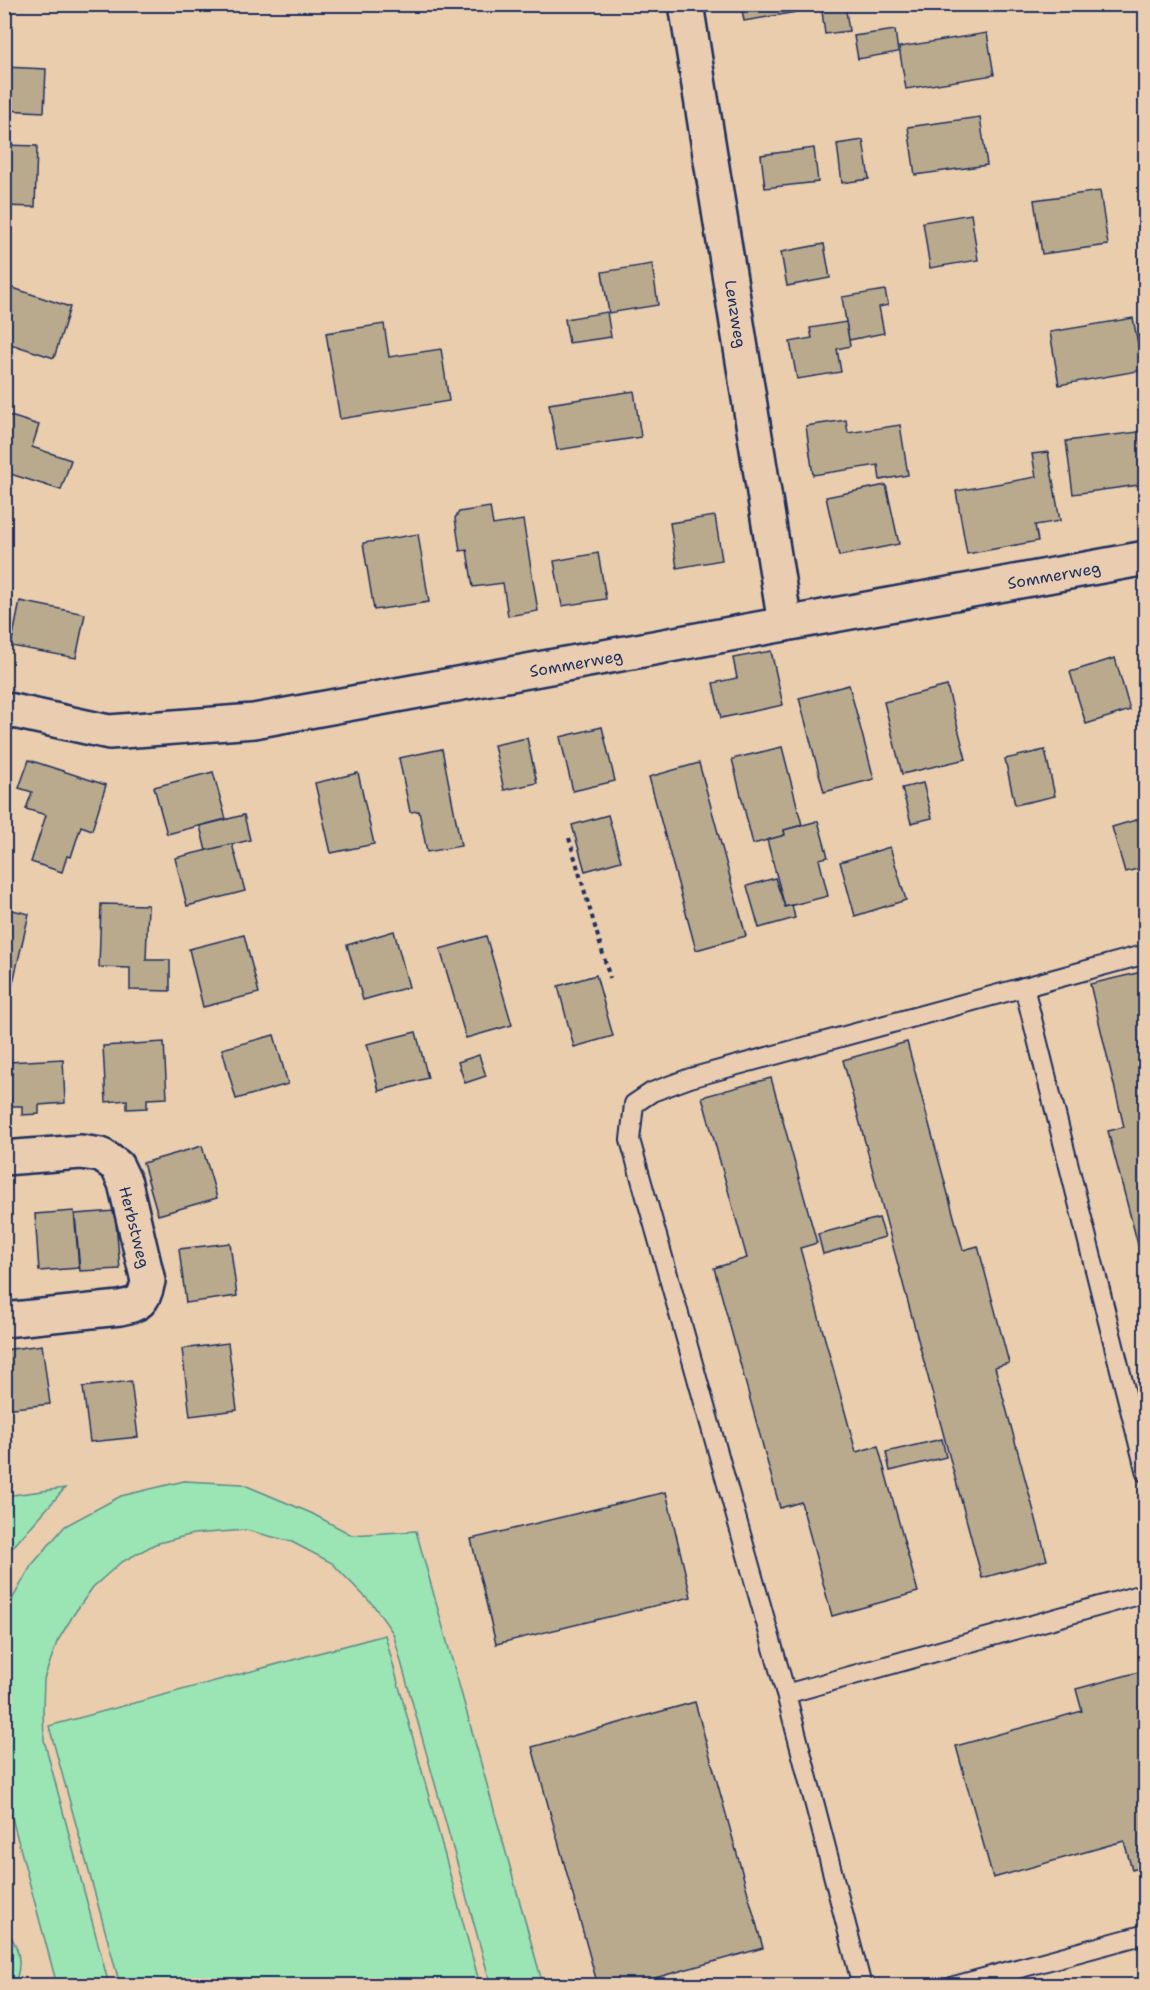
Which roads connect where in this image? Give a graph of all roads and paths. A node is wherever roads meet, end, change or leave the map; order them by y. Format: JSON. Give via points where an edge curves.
{"nodes":[{"id":1,"x":686,"y":4,"type":"edge"},
{"id":2,"x":1146,"y":558,"type":"edge"},
{"id":3,"x":785,"y":624,"type":"junction"},
{"id":4,"x":4,"y":709,"type":"edge"},
{"id":5,"x":569,"y":838,"type":"dead end"},
{"id":6,"x":1146,"y":954,"type":"edge"},
{"id":7,"x":610,"y":978,"type":"dead end"},
{"id":8,"x":1024,"y":987,"type":"junction"},
{"id":9,"x":4,"y":1158,"type":"edge"},
{"id":10,"x":4,"y":1320,"type":"edge"},
{"id":11,"x":1146,"y":1473,"type":"edge"},
{"id":12,"x":1146,"y":1593,"type":"edge"},
{"id":13,"x":786,"y":1694,"type":"junction"},
{"id":14,"x":1146,"y":1934,"type":"edge"},
{"id":15,"x":862,"y":1986,"type":"edge"},
{"id":16,"x":954,"y":1986,"type":"edge"}],
"edges":[{"from":1,"to":3,"type":"street","name":"Lenzweg"},
{"from":2,"to":3,"type":"street","name":"Sommerweg"},
{"from":3,"to":4,"type":"street","name":"Sommerweg","via":[[254,721],[110,732]]},
{"from":5,"to":7,"type":"path"},
{"from":6,"to":8,"type":"lane"},
{"from":8,"to":11,"type":"lane"},
{"from":8,"to":13,"type":"lane","via":[[690,1077],[634,1104],[630,1140]]},
{"from":9,"to":10,"type":"street","name":"Herbstweg","via":[[81,1152],[101,1155],[117,1166],[125,1183],[147,1281],[145,1295],[136,1304]]},
{"from":12,"to":13,"type":"lane"},
{"from":13,"to":15,"type":"lane"},
{"from":14,"to":16,"type":"lane"}]}
